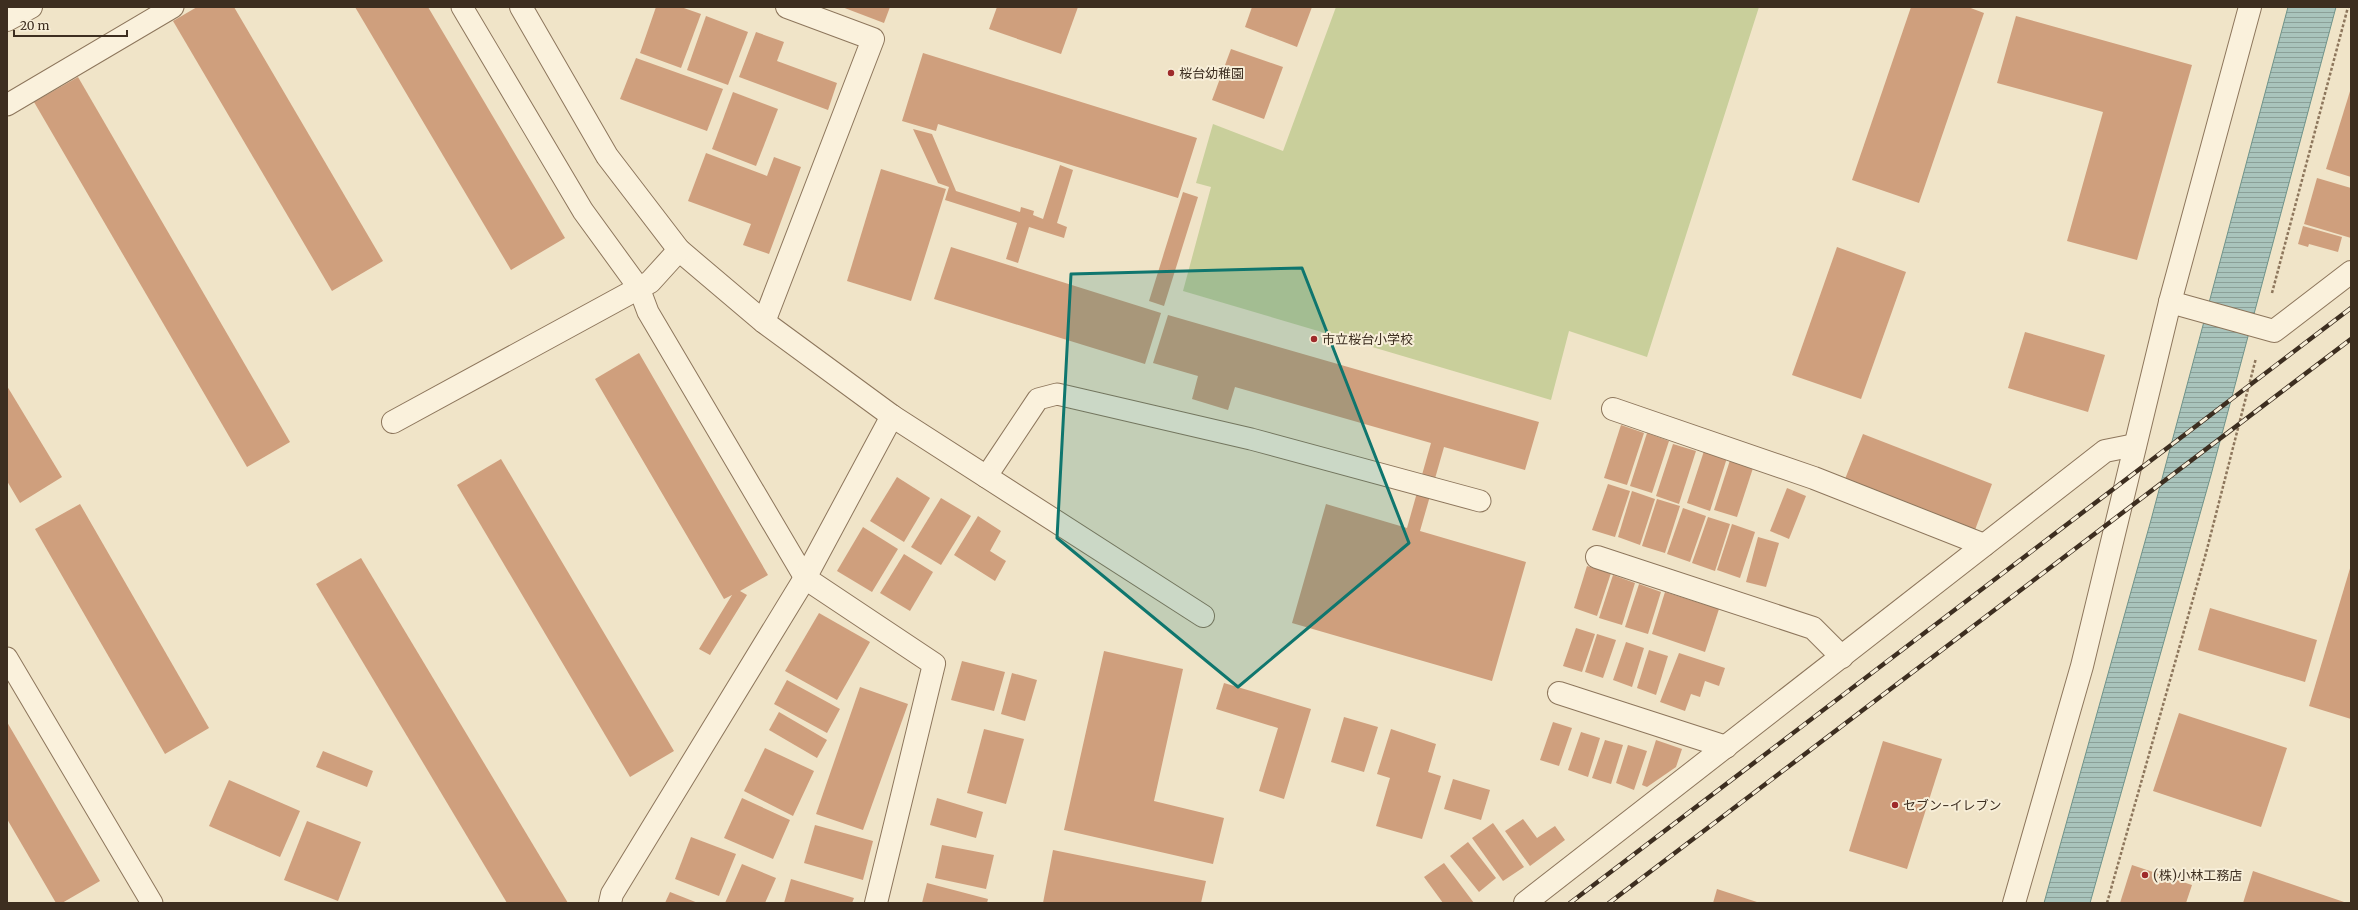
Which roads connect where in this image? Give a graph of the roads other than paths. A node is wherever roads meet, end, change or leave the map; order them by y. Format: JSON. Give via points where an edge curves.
{"nodes":[{"id":1,"x":31,"y":7,"type":"edge"},
{"id":2,"x":173,"y":7,"type":"edge"},
{"id":3,"x":462,"y":7,"type":"edge"},
{"id":4,"x":521,"y":7,"type":"edge"},
{"id":5,"x":787,"y":7,"type":"edge"},
{"id":6,"x":2250,"y":7,"type":"edge"},
{"id":7,"x":7,"y":20,"type":"edge"},
{"id":8,"x":7,"y":105,"type":"edge"},
{"id":9,"x":679,"y":250,"type":"junction"},
{"id":10,"x":2351,"y":272,"type":"edge"},
{"id":11,"x":640,"y":288,"type":"junction"},
{"id":12,"x":2170,"y":302,"type":"junction"},
{"id":13,"x":764,"y":322,"type":"junction"},
{"id":14,"x":1612,"y":409,"type":"dead end"},
{"id":15,"x":892,"y":416,"type":"junction"},
{"id":16,"x":393,"y":422,"type":"dead end"},
{"id":17,"x":2136,"y":445,"type":"junction"},
{"id":18,"x":986,"y":477,"type":"junction"},
{"id":19,"x":1480,"y":501,"type":"dead end"},
{"id":20,"x":1984,"y":545,"type":"junction"},
{"id":21,"x":1597,"y":557,"type":"dead end"},
{"id":22,"x":805,"y":578,"type":"junction"},
{"id":23,"x":1203,"y":616,"type":"dead end"},
{"id":24,"x":1842,"y":657,"type":"junction"},
{"id":25,"x":7,"y":658,"type":"edge"},
{"id":26,"x":1559,"y":692,"type":"dead end"},
{"id":27,"x":1726,"y":747,"type":"junction"},
{"id":28,"x":152,"y":903,"type":"edge"},
{"id":29,"x":610,"y":903,"type":"edge"},
{"id":30,"x":876,"y":903,"type":"edge"},
{"id":31,"x":1525,"y":903,"type":"edge"},
{"id":32,"x":2014,"y":903,"type":"edge"}],
"edges":[{"from":1,"to":7,"type":"street"},
{"from":2,"to":8,"type":"lane"},
{"from":3,"to":11,"type":"lane","via":[[583,212]]},
{"from":4,"to":9,"type":"street","via":[[607,156]]},
{"from":5,"to":13,"type":"street","via":[[873,39]]},
{"from":6,"to":12,"type":"street"},
{"from":9,"to":11,"type":"street","via":[[650,282]]},
{"from":9,"to":13,"type":"street"},
{"from":10,"to":12,"type":"street","via":[[2274,332]]},
{"from":11,"to":16,"type":"street"},
{"from":11,"to":22,"type":"lane","via":[[648,312]]},
{"from":12,"to":17,"type":"street"},
{"from":13,"to":15,"type":"street"},
{"from":14,"to":20,"type":"street","via":[[1814,478]]},
{"from":15,"to":18,"type":"street"},
{"from":15,"to":22,"type":"street"},
{"from":17,"to":20,"type":"street","via":[[2105,451]]},
{"from":17,"to":32,"type":"street","via":[[2082,666]]},
{"from":18,"to":19,"type":"lane","via":[[1038,399],[1057,394],[1251,439]]},
{"from":18,"to":23,"type":"street"},
{"from":20,"to":24,"type":"street"},
{"from":21,"to":24,"type":"street","via":[[1812,628]]},
{"from":22,"to":29,"type":"street","via":[[612,894]]},
{"from":22,"to":30,"type":"street","via":[[934,664]]},
{"from":24,"to":27,"type":"street"},
{"from":25,"to":28,"type":"lane"},
{"from":26,"to":27,"type":"street"},
{"from":27,"to":31,"type":"street"}]}
